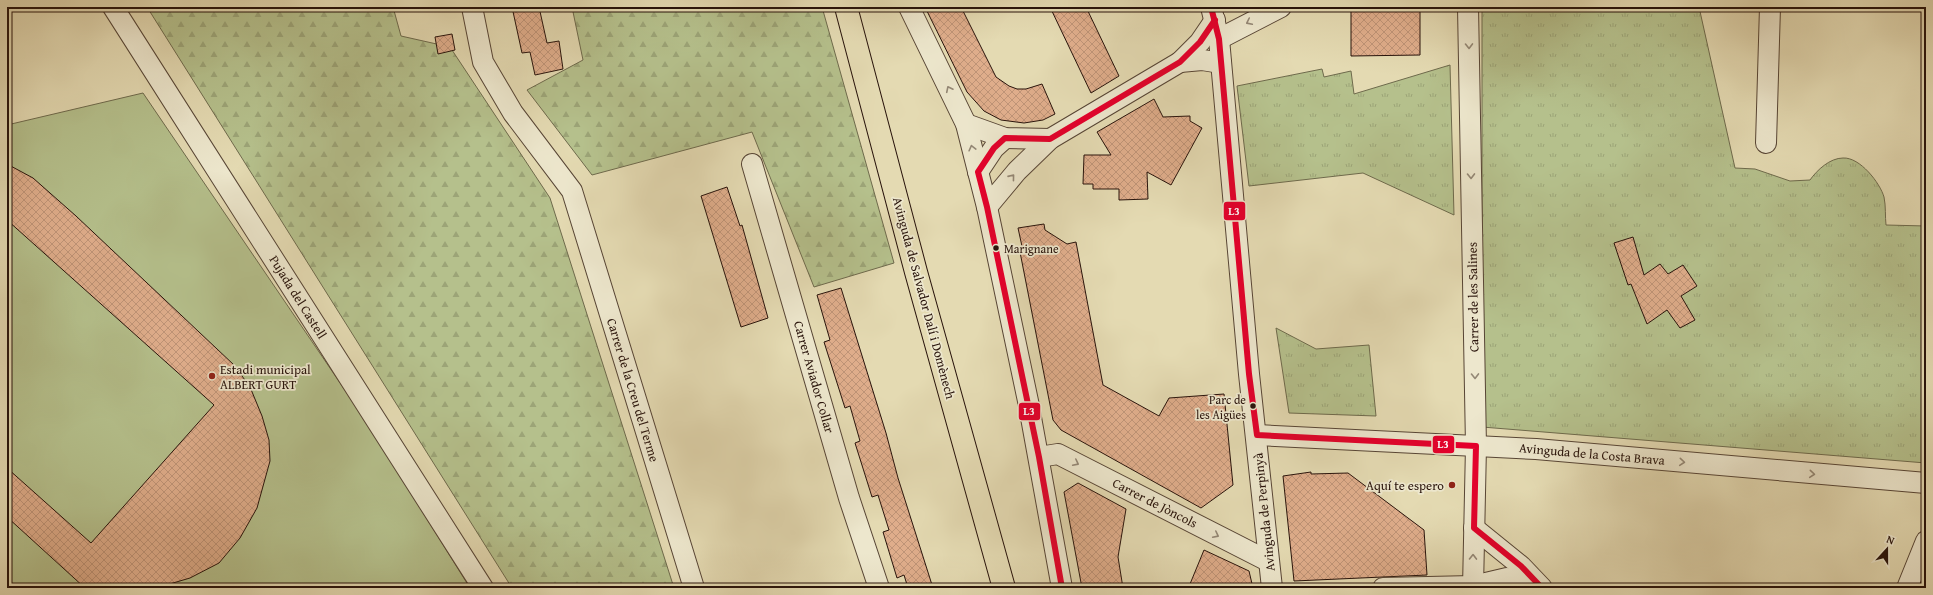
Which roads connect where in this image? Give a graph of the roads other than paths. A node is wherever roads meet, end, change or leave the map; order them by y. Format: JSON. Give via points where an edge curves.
{"nodes":[{"id":1,"x":112,"y":7,"type":"edge"},
{"id":2,"x":472,"y":7,"type":"edge"},
{"id":3,"x":846,"y":7,"type":"edge"},
{"id":4,"x":910,"y":7,"type":"edge"},
{"id":5,"x":1281,"y":7,"type":"edge"},
{"id":6,"x":1468,"y":7,"type":"edge"},
{"id":7,"x":1770,"y":7,"type":"edge"},
{"id":8,"x":1215,"y":22,"type":"edge"},
{"id":9,"x":1180,"y":62,"type":"junction"},
{"id":10,"x":1221,"y":63,"type":"junction"},
{"id":11,"x":966,"y":124,"type":"junction"},
{"id":12,"x":1005,"y":138,"type":"junction"},
{"id":13,"x":1050,"y":139,"type":"junction"},
{"id":14,"x":1766,"y":143,"type":"dead end"},
{"id":15,"x":752,"y":164,"type":"dead end"},
{"id":16,"x":978,"y":172,"type":"junction"},
{"id":17,"x":987,"y":207,"type":"junction"},
{"id":18,"x":1257,"y":435,"type":"junction"},
{"id":19,"x":1476,"y":446,"type":"junction"},
{"id":20,"x":1039,"y":457,"type":"junction"},
{"id":21,"x":1926,"y":483,"type":"edge"},
{"id":22,"x":1474,"y":528,"type":"junction"},
{"id":23,"x":1926,"y":541,"type":"edge"},
{"id":24,"x":1268,"y":561,"type":"junction"},
{"id":25,"x":1473,"y":587,"type":"edge"},
{"id":26,"x":483,"y":588,"type":"edge"},
{"id":27,"x":694,"y":588,"type":"edge"},
{"id":28,"x":879,"y":588,"type":"edge"},
{"id":29,"x":1004,"y":588,"type":"edge"},
{"id":30,"x":1062,"y":588,"type":"edge"},
{"id":31,"x":1272,"y":588,"type":"edge"},
{"id":32,"x":1383,"y":588,"type":"edge"},
{"id":33,"x":1538,"y":588,"type":"edge"},
{"id":34,"x":1542,"y":588,"type":"edge"},
{"id":35,"x":1907,"y":588,"type":"edge"}],
"edges":[{"from":1,"to":26,"type":"street","name":"Pujada del Castell"},
{"from":2,"to":27,"type":"street","name":"Carrer de la Creu del Terme","via":[[483,62],[513,113],[572,191]]},
{"from":3,"to":29,"type":"main road","name":"Avinguda de Salvador Dalí i Domènech"},
{"from":11,"to":4,"type":"street","one_way":true},
{"from":5,"to":8,"type":"street","one_way":true},
{"from":6,"to":19,"type":"street","name":"Carrer de les Salines","one_way":true},
{"from":7,"to":14,"type":"street"},
{"from":8,"to":9,"type":"street"},
{"from":8,"to":10,"type":"street","name":"Avinguda de Perpinyà"},
{"from":9,"to":10,"type":"street","via":[[1202,60]]},
{"from":9,"to":13,"type":"street"},
{"from":10,"to":18,"type":"street","name":"Avinguda de Perpinyà","via":[[1249,374]]},
{"from":11,"to":12,"type":"street"},
{"from":16,"to":11,"type":"street","one_way":true},
{"from":12,"to":13,"type":"street"},
{"from":12,"to":16,"type":"street","via":[[994,148]]},
{"from":17,"to":13,"type":"street","one_way":true,"via":[[1017,171]]},
{"from":15,"to":28,"type":"street","name":"Carrer Aviador Collar","via":[[849,498]]},
{"from":16,"to":17,"type":"street"},
{"from":17,"to":20,"type":"street"},
{"from":18,"to":19,"type":"street","name":"Avinguda de la Costa Brava"},
{"from":18,"to":24,"type":"street","name":"Avinguda de Perpinyà"},
{"from":19,"to":21,"type":"street","name":"Avinguda de la Costa Brava","one_way":true},
{"from":19,"to":22,"type":"street","name":"Carrer de les Salines"},
{"from":20,"to":24,"type":"street","name":"Carrer de Jòncols","one_way":true,"via":[[1058,454]]},
{"from":20,"to":30,"type":"street"},
{"from":25,"to":22,"type":"street","name":"Carrer de les Salines","one_way":true},
{"from":22,"to":34,"type":"street","via":[[1521,566]]},
{"from":23,"to":35,"type":"street"},
{"from":24,"to":31,"type":"street","name":"Avinguda de Perpinyà"},
{"from":25,"to":32,"type":"street"},
{"from":25,"to":33,"type":"street","via":[[1507,578]]}]}
